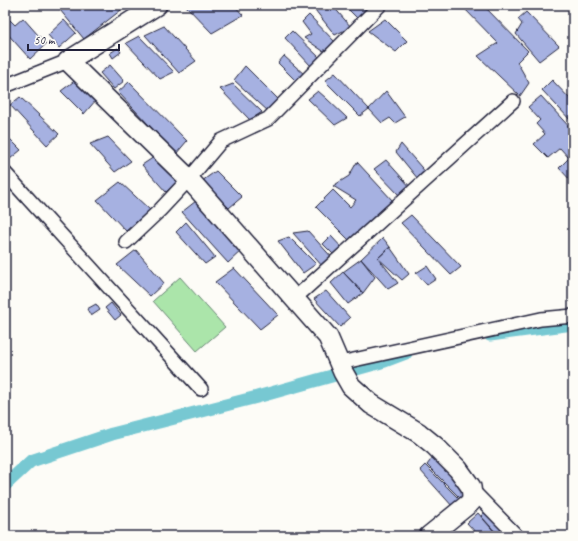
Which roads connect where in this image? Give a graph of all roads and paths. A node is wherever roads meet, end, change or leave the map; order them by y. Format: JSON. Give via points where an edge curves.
{"nodes":[{"id":1,"x":157,"y":5,"type":"edge"},
{"id":2,"x":380,"y":5,"type":"edge"},
{"id":3,"x":68,"y":61,"type":"junction"},
{"id":4,"x":5,"y":86,"type":"edge"},
{"id":5,"x":513,"y":101,"type":"dead end"},
{"id":6,"x":5,"y":173,"type":"edge"},
{"id":7,"x":189,"y":179,"type":"junction"},
{"id":8,"x":126,"y":242,"type":"dead end"},
{"id":9,"x":294,"y":299,"type":"junction"},
{"id":10,"x":573,"y":316,"type":"edge"},
{"id":11,"x":345,"y":374,"type":"junction"},
{"id":12,"x":201,"y":389,"type":"dead end"},
{"id":13,"x":472,"y":490,"type":"junction"},
{"id":14,"x":429,"y":536,"type":"edge"},
{"id":15,"x":516,"y":536,"type":"edge"}],
"edges":[{"from":1,"to":3,"type":"main road"},
{"from":2,"to":7,"type":"street","via":[[268,119],[221,141]]},
{"from":3,"to":4,"type":"street"},
{"from":3,"to":7,"type":"main road"},
{"from":5,"to":9,"type":"street"},
{"from":6,"to":12,"type":"street"},
{"from":7,"to":8,"type":"street"},
{"from":7,"to":9,"type":"main road"},
{"from":9,"to":11,"type":"main road","via":[[328,337]]},
{"from":10,"to":11,"type":"street","via":[[541,319]]},
{"from":11,"to":13,"type":"main road","via":[[371,404],[419,433],[435,446],[458,469]]},
{"from":13,"to":14,"type":"main road","via":[[469,504]]},
{"from":13,"to":15,"type":"street"}]}
